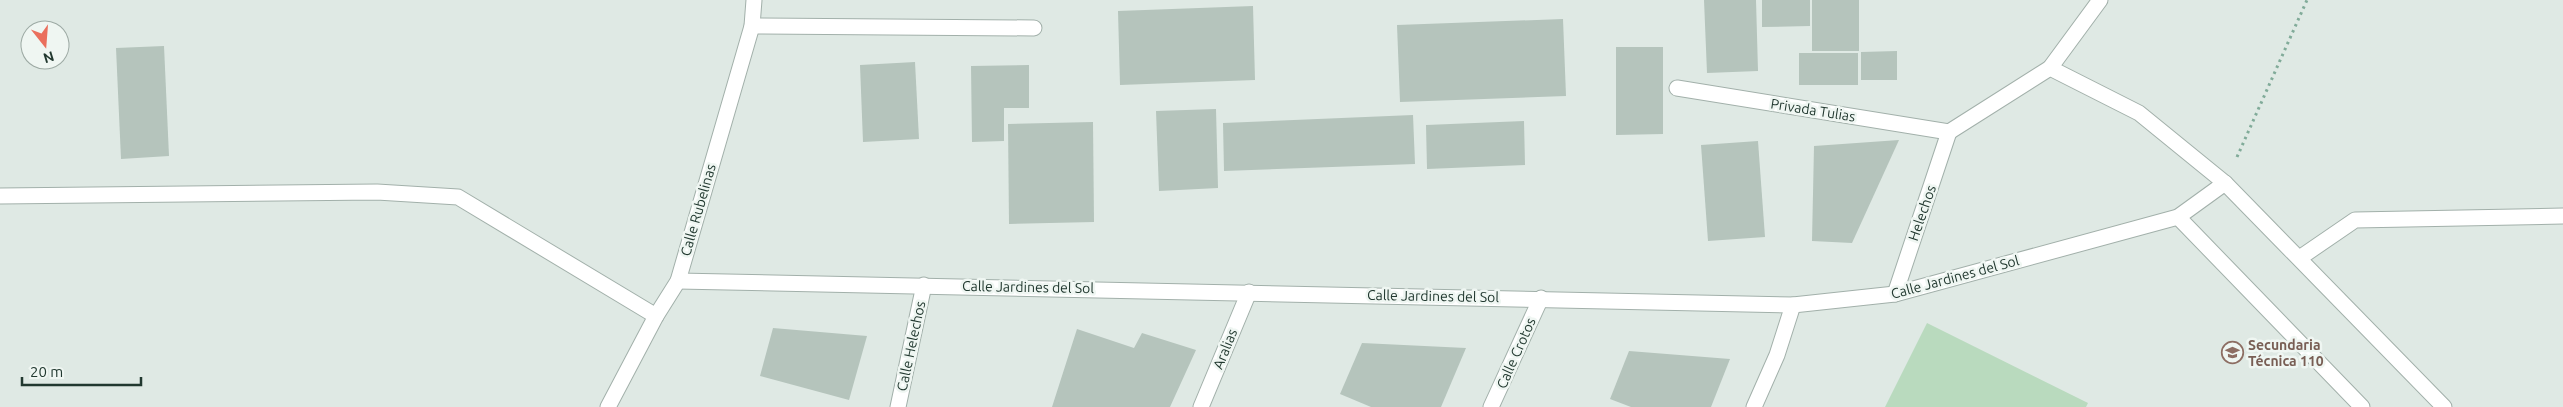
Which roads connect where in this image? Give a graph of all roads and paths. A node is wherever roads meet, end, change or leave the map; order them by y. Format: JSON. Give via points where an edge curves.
{"nodes":[{"id":1,"x":754,"y":0,"type":"edge"},
{"id":2,"x":2100,"y":0,"type":"edge"},
{"id":3,"x":2307,"y":0,"type":"edge"},
{"id":4,"x":752,"y":26,"type":"junction"},
{"id":5,"x":1034,"y":28,"type":"dead end"},
{"id":6,"x":2050,"y":68,"type":"junction"},
{"id":7,"x":1677,"y":88,"type":"dead end"},
{"id":8,"x":1949,"y":132,"type":"junction"},
{"id":9,"x":2225,"y":182,"type":"junction"},
{"id":10,"x":0,"y":196,"type":"edge"},
{"id":11,"x":2563,"y":216,"type":"edge"},
{"id":12,"x":2178,"y":217,"type":"junction"},
{"id":13,"x":2301,"y":257,"type":"junction"},
{"id":14,"x":678,"y":281,"type":"junction"},
{"id":15,"x":924,"y":285,"type":"junction"},
{"id":16,"x":1248,"y":292,"type":"junction"},
{"id":17,"x":1895,"y":294,"type":"junction"},
{"id":18,"x":1541,"y":298,"type":"junction"},
{"id":19,"x":1793,"y":305,"type":"junction"},
{"id":20,"x":656,"y":316,"type":"junction"},
{"id":21,"x":608,"y":407,"type":"edge"},
{"id":22,"x":898,"y":407,"type":"edge"},
{"id":23,"x":1202,"y":407,"type":"edge"},
{"id":24,"x":1491,"y":407,"type":"edge"},
{"id":25,"x":1754,"y":407,"type":"edge"},
{"id":26,"x":2362,"y":407,"type":"edge"},
{"id":27,"x":2444,"y":407,"type":"edge"}],
"edges":[{"from":1,"to":4,"type":"street","name":"Calle Rubelinas"},
{"from":2,"to":6,"type":"street"},
{"from":3,"to":9,"type":"path"},
{"from":4,"to":5,"type":"street"},
{"from":4,"to":14,"type":"street","name":"Calle Rubelinas"},
{"from":6,"to":8,"type":"street"},
{"from":6,"to":9,"type":"street","via":[[2139,113]]},
{"from":7,"to":8,"type":"street","name":"Privada Tulias"},
{"from":8,"to":17,"type":"street","name":"Helechos"},
{"from":9,"to":12,"type":"street"},
{"from":9,"to":13,"type":"street"},
{"from":10,"to":20,"type":"street","via":[[378,192],[458,197]]},
{"from":11,"to":13,"type":"street","via":[[2355,220]]},
{"from":12,"to":17,"type":"street","name":"Calle Jardines del Sol"},
{"from":12,"to":26,"type":"street"},
{"from":13,"to":27,"type":"street"},
{"from":14,"to":15,"type":"street","name":"Calle Jardines del Sol"},
{"from":14,"to":20,"type":"street","name":"Calle Rubelinas"},
{"from":15,"to":16,"type":"street","name":"Calle Jardines del Sol"},
{"from":15,"to":22,"type":"street","name":"Calle Helechos"},
{"from":16,"to":18,"type":"street","name":"Calle Jardines del Sol"},
{"from":16,"to":23,"type":"street","name":"Aralias"},
{"from":17,"to":19,"type":"street","name":"Calle Jardines del Sol"},
{"from":18,"to":19,"type":"street","name":"Calle Jardines del Sol"},
{"from":18,"to":24,"type":"street","name":"Calle Crotos"},
{"from":19,"to":25,"type":"street","via":[[1777,355]]},
{"from":20,"to":21,"type":"street","name":"Calle Rubelinas"}]}
